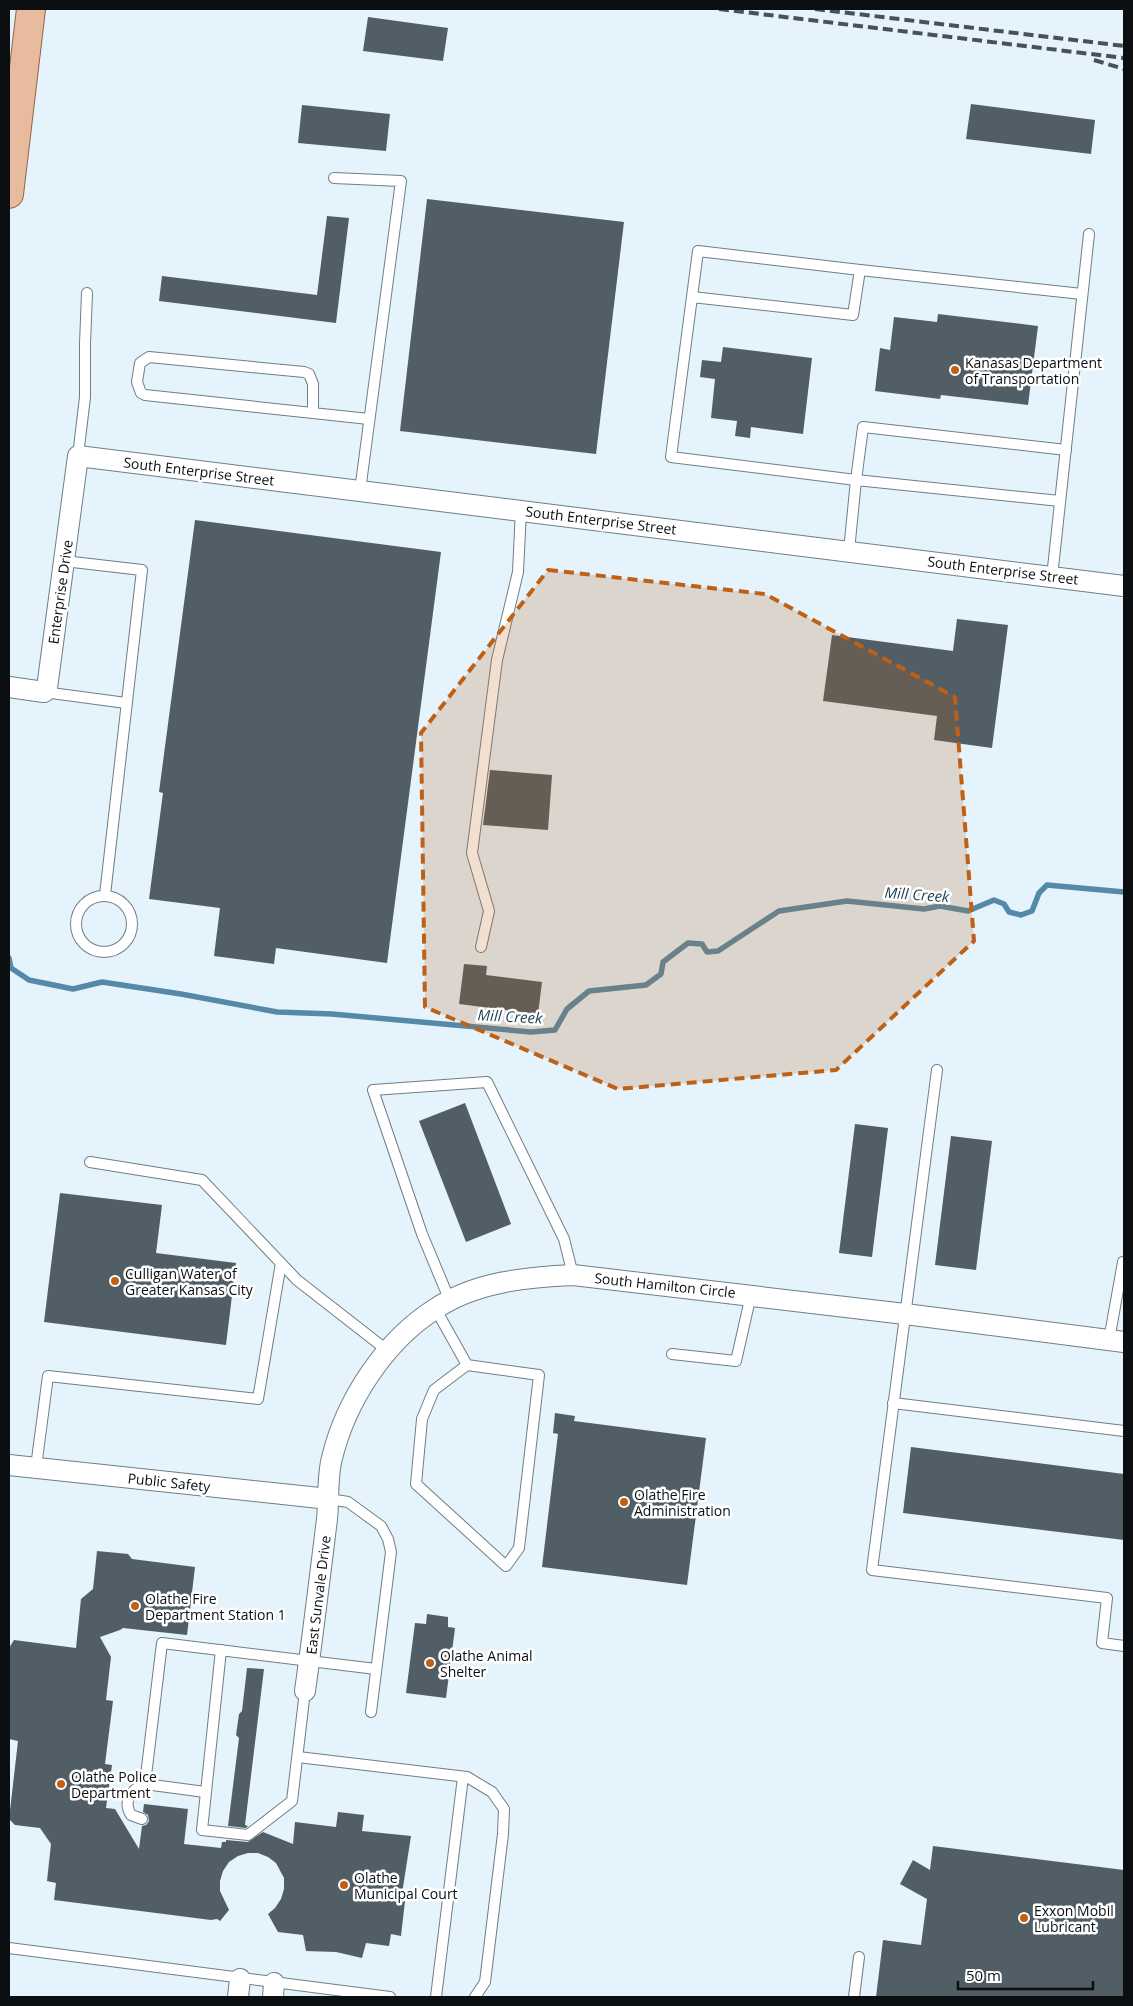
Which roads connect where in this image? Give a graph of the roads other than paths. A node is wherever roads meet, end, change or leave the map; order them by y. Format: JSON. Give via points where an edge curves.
{"nodes":[{"id":1,"x":31,"y":9,"type":"edge"},
{"id":2,"x":334,"y":178,"type":"dead end"},
{"id":3,"x":9,"y":194,"type":"edge"},
{"id":4,"x":1088,"y":234,"type":"dead end"},
{"id":5,"x":860,"y":270,"type":"junction"},
{"id":6,"x":87,"y":293,"type":"dead end"},
{"id":7,"x":1082,"y":294,"type":"junction"},
{"id":8,"x":692,"y":297,"type":"junction"},
{"id":9,"x":313,"y":413,"type":"junction"},
{"id":10,"x":369,"y":419,"type":"junction"},
{"id":11,"x":1066,"y":450,"type":"junction"},
{"id":12,"x":78,"y":456,"type":"junction"},
{"id":13,"x":856,"y":480,"type":"junction"},
{"id":14,"x":360,"y":491,"type":"junction"},
{"id":15,"x":1060,"y":501,"type":"junction"},
{"id":16,"x":521,"y":510,"type":"junction"},
{"id":17,"x":849,"y":551,"type":"junction"},
{"id":18,"x":64,"y":561,"type":"junction"},
{"id":19,"x":1052,"y":577,"type":"junction"},
{"id":20,"x":1124,"y":586,"type":"edge"},
{"id":21,"x":9,"y":687,"type":"edge"},
{"id":22,"x":44,"y":692,"type":"junction"},
{"id":23,"x":126,"y":703,"type":"junction"},
{"id":24,"x":105,"y":896,"type":"junction"},
{"id":25,"x":481,"y":947,"type":"dead end"},
{"id":26,"x":937,"y":1070,"type":"dead end"},
{"id":27,"x":90,"y":1162,"type":"dead end"},
{"id":28,"x":1124,"y":1262,"type":"edge"},
{"id":29,"x":281,"y":1263,"type":"junction"},
{"id":30,"x":573,"y":1275,"type":"junction"},
{"id":31,"x":751,"y":1295,"type":"junction"},
{"id":32,"x":442,"y":1304,"type":"junction"},
{"id":33,"x":905,"y":1314,"type":"junction"},
{"id":34,"x":1117,"y":1341,"type":"edge"},
{"id":35,"x":388,"y":1351,"type":"junction"},
{"id":36,"x":672,"y":1354,"type":"dead end"},
{"id":37,"x":467,"y":1365,"type":"junction"},
{"id":38,"x":893,"y":1403,"type":"junction"},
{"id":39,"x":1124,"y":1431,"type":"edge"},
{"id":40,"x":9,"y":1465,"type":"edge"},
{"id":41,"x":36,"y":1467,"type":"junction"},
{"id":42,"x":329,"y":1499,"type":"junction"},
{"id":43,"x":1124,"y":1646,"type":"edge"},
{"id":44,"x":221,"y":1650,"type":"junction"},
{"id":45,"x":310,"y":1662,"type":"junction"},
{"id":46,"x":376,"y":1669,"type":"junction"},
{"id":47,"x":305,"y":1691,"type":"joint"},
{"id":48,"x":371,"y":1712,"type":"dead end"},
{"id":49,"x":298,"y":1757,"type":"junction"},
{"id":50,"x":463,"y":1777,"type":"junction"},
{"id":51,"x":145,"y":1784,"type":"junction"},
{"id":52,"x":205,"y":1792,"type":"junction"},
{"id":53,"x":142,"y":1819,"type":"dead end"},
{"id":54,"x":9,"y":1948,"type":"edge"},
{"id":55,"x":859,"y":1957,"type":"dead end"},
{"id":56,"x":239,"y":1988,"type":"edge"},
{"id":57,"x":273,"y":1990,"type":"edge"},
{"id":58,"x":390,"y":1997,"type":"edge"},
{"id":59,"x":436,"y":1997,"type":"edge"},
{"id":60,"x":475,"y":1997,"type":"edge"},
{"id":61,"x":854,"y":1997,"type":"edge"}],
"edges":[{"from":1,"to":3,"type":"main road"},
{"from":2,"to":10,"type":"lane","via":[[401,181]]},
{"from":4,"to":7,"type":"lane"},
{"from":5,"to":7,"type":"lane"},
{"from":5,"to":8,"type":"lane","via":[[853,316]]},
{"from":5,"to":8,"type":"lane","via":[[698,251]]},
{"from":6,"to":12,"type":"lane","via":[[85,397]]},
{"from":7,"to":11,"type":"lane"},
{"from":8,"to":13,"type":"lane","via":[[672,457]]},
{"from":9,"to":9,"type":"lane","via":[[145,395],[138,389],[140,363],[148,357],[304,372],[309,374],[313,384]]},
{"from":9,"to":10,"type":"lane"},
{"from":10,"to":14,"type":"lane"},
{"from":11,"to":13,"type":"lane","via":[[863,427]]},
{"from":11,"to":15,"type":"lane"},
{"from":12,"to":14,"type":"street","name":"South Enterprise Street"},
{"from":12,"to":18,"type":"street","name":"Enterprise Drive"},
{"from":13,"to":15,"type":"lane"},
{"from":13,"to":17,"type":"lane"},
{"from":14,"to":16,"type":"street","name":"South Enterprise Street"},
{"from":15,"to":19,"type":"lane"},
{"from":16,"to":17,"type":"street","name":"South Enterprise Street"},
{"from":16,"to":25,"type":"lane","via":[[518,572],[497,660],[472,853],[489,911]]},
{"from":17,"to":19,"type":"street","name":"South Enterprise Street"},
{"from":18,"to":22,"type":"street","name":"Enterprise Drive"},
{"from":18,"to":23,"type":"lane","via":[[142,570]]},
{"from":19,"to":20,"type":"street","name":"South Enterprise Street"},
{"from":21,"to":22,"type":"street"},
{"from":22,"to":23,"type":"lane"},
{"from":23,"to":24,"type":"lane"},
{"from":24,"to":24,"type":"lane","via":[[117,898],[125,904],[132,920],[132,930],[123,945],[107,952],[98,951],[83,942],[76,925],[82,907],[89,900]]},
{"from":26,"to":33,"type":"lane"},
{"from":27,"to":29,"type":"lane","via":[[202,1180]]},
{"from":28,"to":34,"type":"lane"},
{"from":29,"to":35,"type":"lane","via":[[297,1280]]},
{"from":29,"to":41,"type":"lane","via":[[258,1399],[48,1376]]},
{"from":30,"to":31,"type":"street","name":"South Hamilton Circle"},
{"from":30,"to":32,"type":"street","name":"South Hamilton Circle","via":[[536,1276],[501,1283]]},
{"from":30,"to":32,"type":"lane","via":[[564,1239],[487,1082],[373,1090]]},
{"from":31,"to":33,"type":"street","name":"South Hamilton Circle"},
{"from":31,"to":36,"type":"lane","via":[[736,1360]]},
{"from":32,"to":35,"type":"street","name":"South Hamilton Circle","via":[[408,1329]]},
{"from":32,"to":37,"type":"lane"},
{"from":33,"to":34,"type":"street","name":"South Hamilton Circle"},
{"from":33,"to":38,"type":"lane"},
{"from":35,"to":42,"type":"street","name":"South Hamilton Circle","via":[[357,1395],[342,1429],[331,1460]]},
{"from":37,"to":37,"type":"lane","via":[[434,1390],[422,1419],[416,1484],[506,1566],[519,1548],[539,1375]]},
{"from":38,"to":39,"type":"lane"},
{"from":38,"to":43,"type":"lane","via":[[872,1570],[1107,1598],[1102,1643]]},
{"from":40,"to":41,"type":"street","name":"Public Safety"},
{"from":41,"to":42,"type":"street","name":"Public Safety"},
{"from":42,"to":45,"type":"street","name":"East Sunvale Drive"},
{"from":42,"to":46,"type":"lane","via":[[348,1502],[382,1526],[388,1539],[391,1552]]},
{"from":44,"to":45,"type":"lane"},
{"from":44,"to":51,"type":"lane","via":[[162,1643]]},
{"from":44,"to":52,"type":"lane"},
{"from":45,"to":46,"type":"lane"},
{"from":45,"to":47,"type":"street","name":"East Sunvale Drive"},
{"from":46,"to":48,"type":"lane"},
{"from":47,"to":49,"type":"lane"},
{"from":49,"to":50,"type":"lane"},
{"from":49,"to":52,"type":"lane","via":[[292,1801],[248,1835],[202,1830]]},
{"from":50,"to":59,"type":"lane"},
{"from":50,"to":60,"type":"lane","via":[[492,1792],[504,1809],[485,1982]]},
{"from":51,"to":52,"type":"lane"},
{"from":51,"to":53,"type":"lane","via":[[130,1793],[128,1803],[131,1815]]},
{"from":54,"to":56,"type":"lane"},
{"from":55,"to":61,"type":"lane"},
{"from":56,"to":57,"type":"lane"},
{"from":57,"to":58,"type":"lane"}]}
